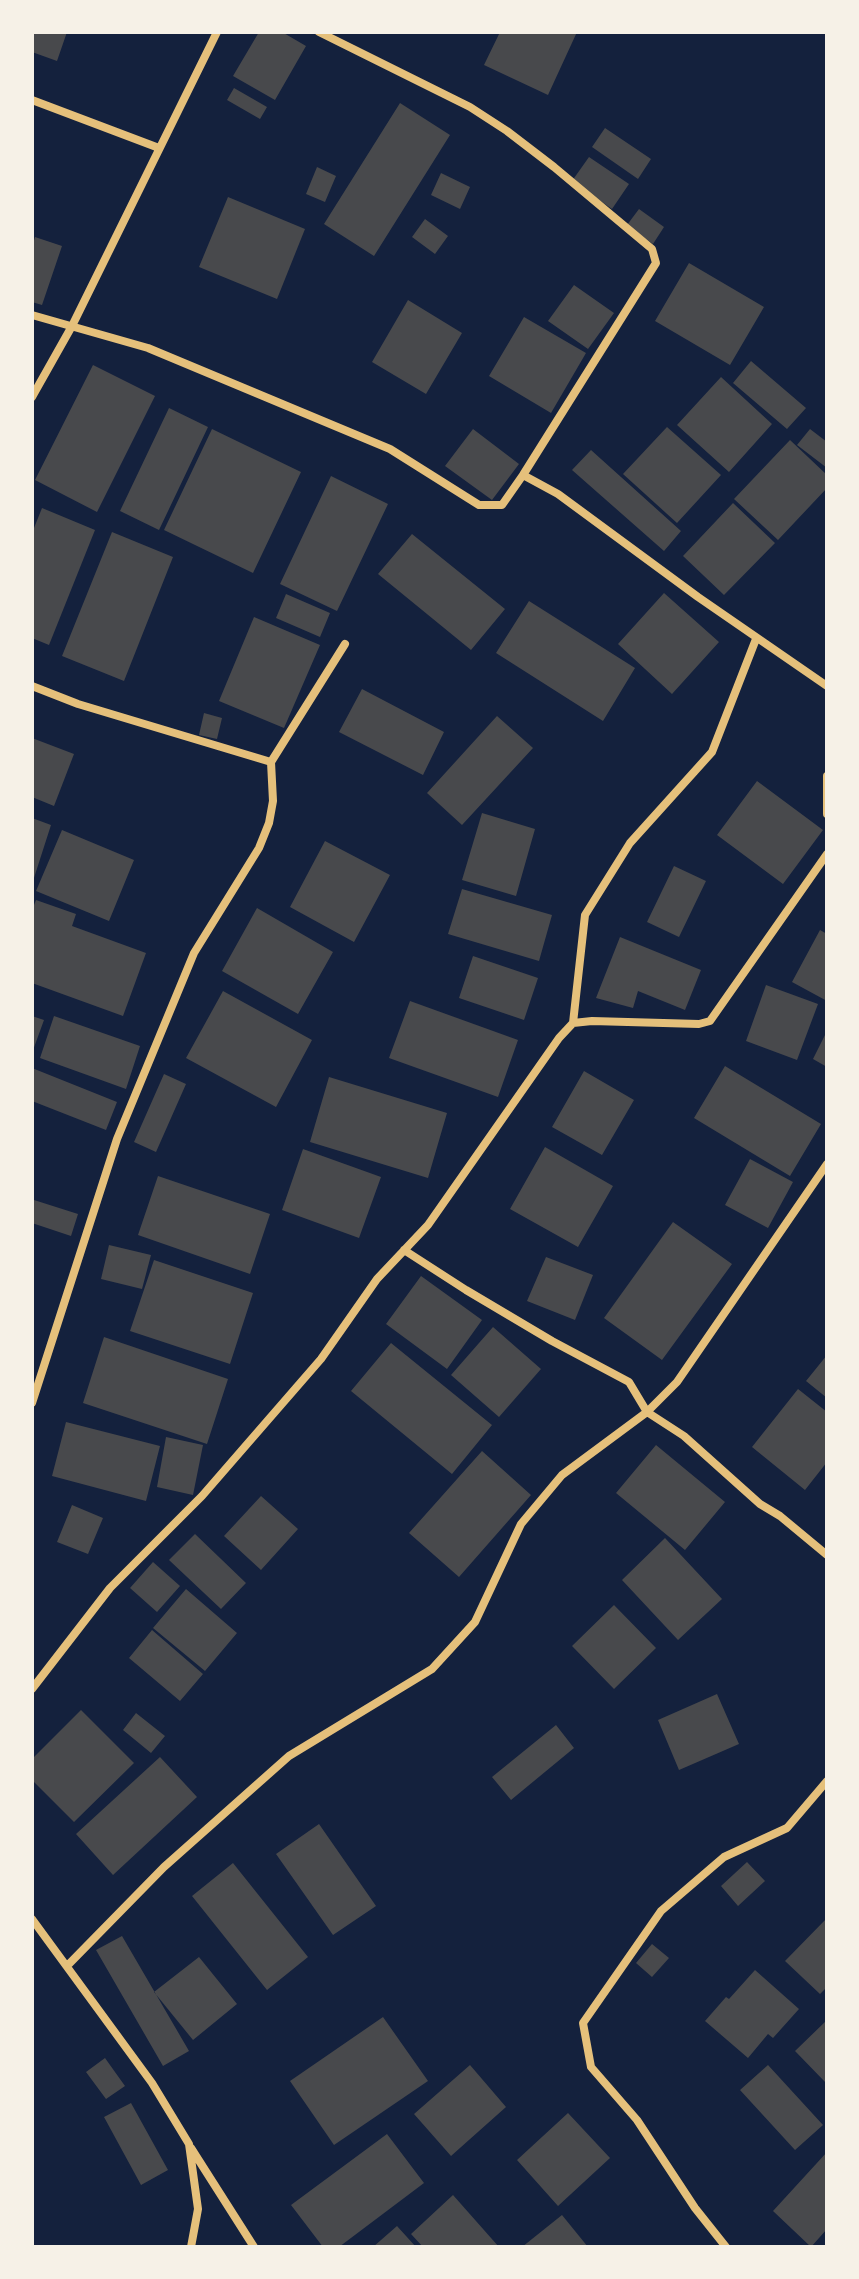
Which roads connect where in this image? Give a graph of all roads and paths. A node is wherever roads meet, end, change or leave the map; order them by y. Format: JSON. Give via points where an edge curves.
{"nodes":[{"id":1,"x":217,"y":32,"type":"edge"},
{"id":2,"x":319,"y":32,"type":"edge"},
{"id":3,"x":32,"y":100,"type":"edge"},
{"id":4,"x":159,"y":148,"type":"junction"},
{"id":5,"x":32,"y":315,"type":"edge"},
{"id":6,"x":72,"y":326,"type":"junction"},
{"id":7,"x":32,"y":397,"type":"edge"},
{"id":8,"x":523,"y":475,"type":"junction"},
{"id":9,"x":756,"y":639,"type":"junction"},
{"id":10,"x":345,"y":644,"type":"dead end"},
{"id":11,"x":32,"y":686,"type":"edge"},
{"id":12,"x":827,"y":686,"type":"edge"},
{"id":13,"x":271,"y":762,"type":"junction"},
{"id":14,"x":827,"y":776,"type":"edge"},
{"id":15,"x":827,"y":814,"type":"edge"},
{"id":16,"x":827,"y":854,"type":"edge"},
{"id":17,"x":573,"y":1023,"type":"junction"},
{"id":18,"x":827,"y":1164,"type":"edge"},
{"id":19,"x":404,"y":1250,"type":"junction"},
{"id":20,"x":32,"y":1403,"type":"edge"},
{"id":21,"x":647,"y":1412,"type":"junction"},
{"id":22,"x":827,"y":1555,"type":"edge"},
{"id":23,"x":32,"y":1689,"type":"edge"},
{"id":24,"x":827,"y":1781,"type":"edge"},
{"id":25,"x":32,"y":1919,"type":"edge"},
{"id":26,"x":67,"y":1966,"type":"junction"},
{"id":27,"x":189,"y":2144,"type":"junction"},
{"id":28,"x":191,"y":2247,"type":"edge"},
{"id":29,"x":254,"y":2247,"type":"edge"},
{"id":30,"x":726,"y":2247,"type":"edge"}],
"edges":[{"from":1,"to":4,"type":"street"},
{"from":2,"to":8,"type":"street","via":[[483,115],[652,249],[656,263]]},
{"from":3,"to":4,"type":"street"},
{"from":4,"to":6,"type":"street"},
{"from":5,"to":6,"type":"street"},
{"from":6,"to":7,"type":"street"},
{"from":6,"to":8,"type":"street","via":[[148,348],[390,449],[479,505],[502,505]]},
{"from":8,"to":9,"type":"street","via":[[558,494]]},
{"from":9,"to":12,"type":"street"},
{"from":9,"to":17,"type":"street","via":[[712,752],[630,843],[585,915]]},
{"from":10,"to":13,"type":"street"},
{"from":11,"to":13,"type":"street"},
{"from":13,"to":20,"type":"street","via":[[269,823],[194,953],[122,1124]]},
{"from":14,"to":15,"type":"street"},
{"from":16,"to":17,"type":"street","via":[[710,1021]]},
{"from":17,"to":19,"type":"street","via":[[428,1225]]},
{"from":18,"to":21,"type":"street","via":[[677,1382]]},
{"from":19,"to":21,"type":"street","via":[[629,1382]]},
{"from":19,"to":23,"type":"street","via":[[321,1359],[202,1496],[110,1588]]},
{"from":21,"to":22,"type":"street","via":[[684,1436]]},
{"from":21,"to":26,"type":"street","via":[[562,1475],[521,1524],[475,1622],[432,1669],[289,1756],[164,1867]]},
{"from":24,"to":30,"type":"street","via":[[787,1828],[724,1857],[661,1911],[583,2023],[591,2067],[637,2120]]},
{"from":25,"to":26,"type":"street"},
{"from":26,"to":27,"type":"street"},
{"from":27,"to":28,"type":"street","via":[[198,2209]]},
{"from":27,"to":29,"type":"street"}]}
